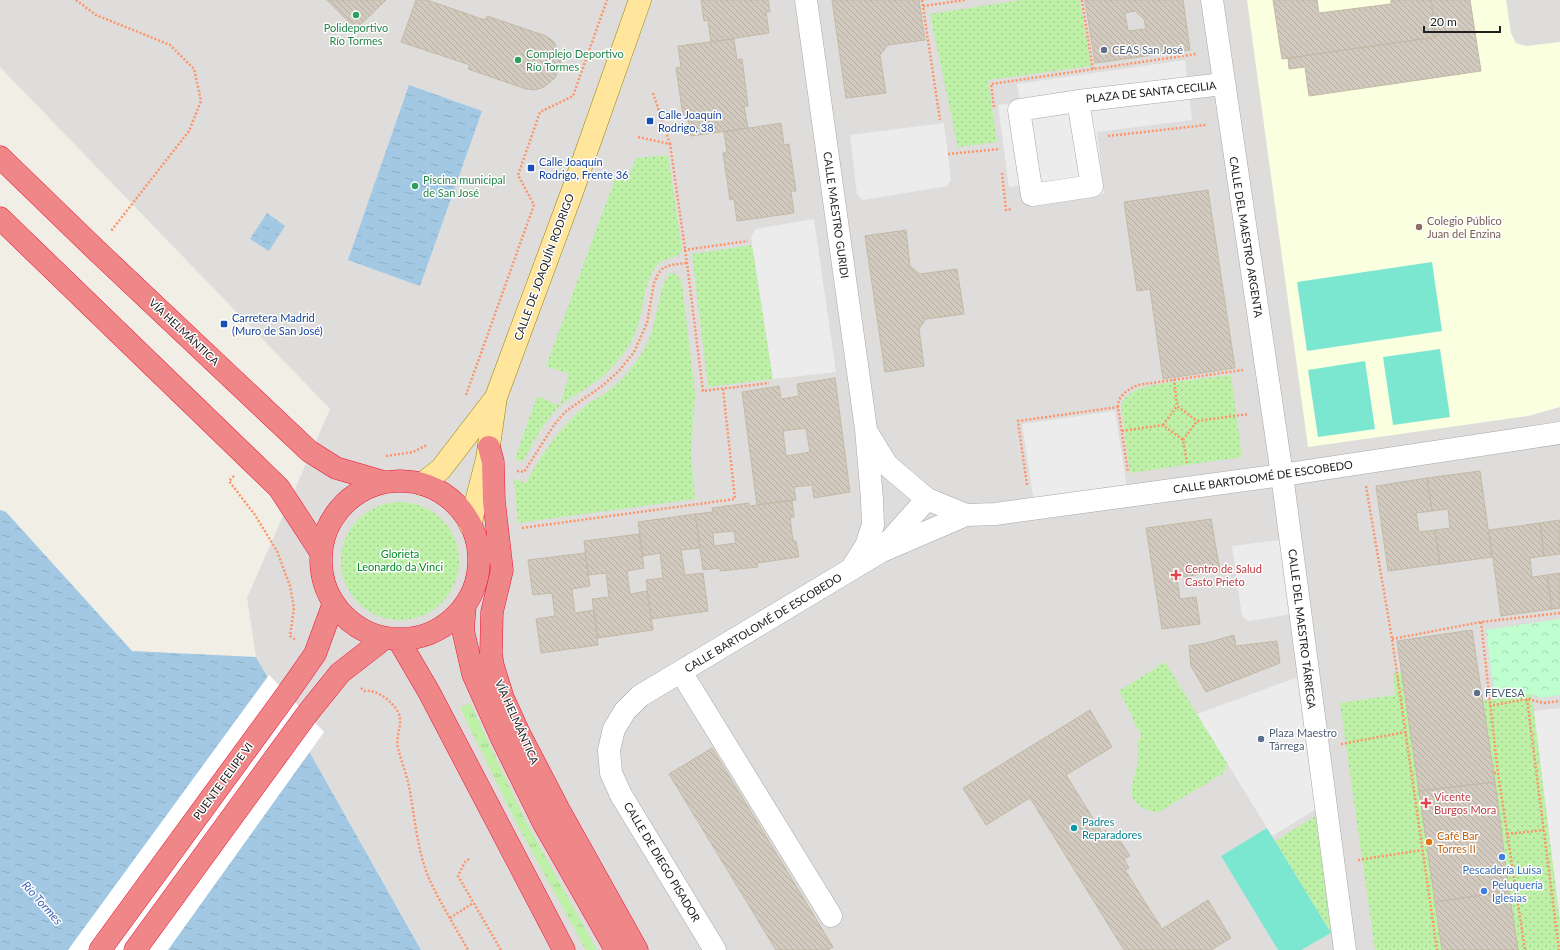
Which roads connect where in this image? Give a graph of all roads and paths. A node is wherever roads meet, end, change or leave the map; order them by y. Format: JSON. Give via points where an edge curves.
{"nodes":[{"id":1,"x":76,"y":0,"type":"edge"},
{"id":2,"x":607,"y":0,"type":"edge"},
{"id":3,"x":640,"y":0,"type":"edge"},
{"id":4,"x":806,"y":0,"type":"edge"},
{"id":5,"x":922,"y":0,"type":"edge"},
{"id":6,"x":965,"y":0,"type":"edge"},
{"id":7,"x":1082,"y":0,"type":"edge"},
{"id":8,"x":1212,"y":0,"type":"edge"},
{"id":9,"x":923,"y":6,"type":"junction"},
{"id":10,"x":1093,"y":70,"type":"dead end"},
{"id":11,"x":1223,"y":84,"type":"junction"},
{"id":12,"x":653,"y":93,"type":"dead end"},
{"id":13,"x":1078,"y":101,"type":"junction"},
{"id":14,"x":940,"y":120,"type":"dead end"},
{"id":15,"x":638,"y":137,"type":"dead end"},
{"id":16,"x":670,"y":144,"type":"junction"},
{"id":17,"x":1000,"y":149,"type":"dead end"},
{"id":18,"x":948,"y":154,"type":"dead end"},
{"id":19,"x":0,"y":157,"type":"edge"},
{"id":20,"x":0,"y":218,"type":"edge"},
{"id":21,"x":748,"y":241,"type":"dead end"},
{"id":22,"x":96,"y":250,"type":"junction"},
{"id":23,"x":684,"y":250,"type":"junction"},
{"id":24,"x":687,"y":263,"type":"junction"},
{"id":25,"x":1245,"y":369,"type":"dead end"},
{"id":26,"x":1174,"y":379,"type":"junction"},
{"id":27,"x":768,"y":383,"type":"dead end"},
{"id":28,"x":722,"y":389,"type":"junction"},
{"id":29,"x":496,"y":397,"type":"junction"},
{"id":30,"x":465,"y":398,"type":"dead end"},
{"id":31,"x":1177,"y":406,"type":"junction"},
{"id":32,"x":1118,"y":407,"type":"junction"},
{"id":33,"x":1252,"y":413,"type":"dead end"},
{"id":34,"x":1197,"y":421,"type":"junction"},
{"id":35,"x":1163,"y":424,"type":"junction"},
{"id":36,"x":866,"y":429,"type":"junction"},
{"id":37,"x":1122,"y":431,"type":"junction"},
{"id":38,"x":1560,"y":432,"type":"edge"},
{"id":39,"x":1183,"y":440,"type":"junction"},
{"id":40,"x":433,"y":441,"type":"dead end"},
{"id":41,"x":489,"y":447,"type":"junction"},
{"id":42,"x":380,"y":456,"type":"dead end"},
{"id":43,"x":1187,"y":465,"type":"dead end"},
{"id":44,"x":512,"y":470,"type":"dead end"},
{"id":45,"x":238,"y":472,"type":"dead end"},
{"id":46,"x":1129,"y":473,"type":"dead end"},
{"id":47,"x":1282,"y":475,"type":"junction"},
{"id":48,"x":1365,"y":480,"type":"dead end"},
{"id":49,"x":384,"y":482,"type":"junction"},
{"id":50,"x":422,"y":484,"type":"junction"},
{"id":51,"x":1028,"y":487,"type":"dead end"},
{"id":52,"x":927,"y":499,"type":"junction"},
{"id":53,"x":966,"y":515,"type":"junction"},
{"id":54,"x":470,"y":524,"type":"junction"},
{"id":55,"x":516,"y":529,"type":"dead end"},
{"id":56,"x":320,"y":551,"type":"junction"},
{"id":57,"x":880,"y":552,"type":"junction"},
{"id":58,"x":851,"y":569,"type":"junction"},
{"id":59,"x":333,"y":605,"type":"junction"},
{"id":60,"x":465,"y":605,"type":"junction"},
{"id":61,"x":1560,"y":613,"type":"edge"},
{"id":62,"x":1481,"y":622,"type":"junction"},
{"id":63,"x":392,"y":639,"type":"junction"},
{"id":64,"x":1392,"y":639,"type":"junction"},
{"id":65,"x":299,"y":643,"type":"dead end"},
{"id":66,"x":681,"y":672,"type":"junction"},
{"id":67,"x":358,"y":686,"type":"dead end"},
{"id":68,"x":1527,"y":699,"type":"junction"},
{"id":69,"x":1560,"y":701,"type":"edge"},
{"id":70,"x":1489,"y":706,"type":"junction"},
{"id":71,"x":1406,"y":732,"type":"junction"},
{"id":72,"x":1338,"y":744,"type":"dead end"},
{"id":73,"x":611,"y":773,"type":"joint"},
{"id":74,"x":1494,"y":773,"type":"dead end"},
{"id":75,"x":1498,"y":773,"type":"junction"},
{"id":76,"x":1413,"y":784,"type":"junction"},
{"id":77,"x":1418,"y":784,"type":"dead end"},
{"id":78,"x":1544,"y":830,"type":"junction"},
{"id":79,"x":1507,"y":834,"type":"junction"},
{"id":80,"x":1422,"y":850,"type":"junction"},
{"id":81,"x":470,"y":859,"type":"dead end"},
{"id":82,"x":1354,"y":860,"type":"dead end"},
{"id":83,"x":1516,"y":895,"type":"junction"},
{"id":84,"x":1510,"y":896,"type":"dead end"},
{"id":85,"x":473,"y":903,"type":"junction"},
{"id":86,"x":1436,"y":907,"type":"dead end"},
{"id":87,"x":1431,"y":908,"type":"junction"},
{"id":88,"x":830,"y":916,"type":"dead end"},
{"id":89,"x":450,"y":918,"type":"junction"},
{"id":90,"x":100,"y":950,"type":"edge"},
{"id":91,"x":135,"y":950,"type":"edge"},
{"id":92,"x":468,"y":950,"type":"edge"},
{"id":93,"x":501,"y":950,"type":"edge"},
{"id":94,"x":564,"y":950,"type":"edge"},
{"id":95,"x":616,"y":950,"type":"edge"},
{"id":96,"x":637,"y":950,"type":"edge"},
{"id":97,"x":716,"y":950,"type":"edge"},
{"id":98,"x":1345,"y":950,"type":"edge"},
{"id":99,"x":1437,"y":950,"type":"edge"},
{"id":100,"x":1525,"y":950,"type":"edge"},
{"id":101,"x":1559,"y":950,"type":"edge"}],
"edges":[{"from":1,"to":22,"type":"path","via":[[96,15],[170,45],[194,69],[202,101],[189,131]]},
{"from":2,"to":30,"type":"path","via":[[573,96],[540,112],[518,175],[534,205]]},
{"from":3,"to":29,"type":"main road","name":"CALLE DE JOAQUÍN RODRIGO"},
{"from":4,"to":36,"type":"street","name":"CALLE MAESTRO GURIDI"},
{"from":5,"to":9,"type":"path"},
{"from":6,"to":9,"type":"path"},
{"from":7,"to":10,"type":"path"},
{"from":8,"to":11,"type":"street","name":"CALLE DEL MAESTRO ARGENTA"},
{"from":9,"to":14,"type":"path"},
{"from":11,"to":13,"type":"street","name":"PLAZA DE SANTA CECILIA"},
{"from":11,"to":47,"type":"street","name":"CALLE DEL MAESTRO ARGENTA"},
{"from":12,"to":16,"type":"path"},
{"from":13,"to":13,"type":"street","name":"PLAZA DE SANTA CECILIA","via":[[1019,110],[1032,195],[1092,186]]},
{"from":15,"to":16,"type":"path"},
{"from":16,"to":23,"type":"path"},
{"from":17,"to":18,"type":"path"},
{"from":19,"to":22,"type":"highway","name":"VÍA HELMÁNTICA"},
{"from":20,"to":56,"type":"highway","via":[[278,488]]},
{"from":21,"to":23,"type":"path"},
{"from":22,"to":49,"type":"highway","name":"VÍA HELMÁNTICA","via":[[309,451],[336,468]]},
{"from":23,"to":24,"type":"path"},
{"from":24,"to":28,"type":"path","via":[[703,391]]},
{"from":24,"to":44,"type":"path","via":[[663,268],[658,274],[647,324],[634,352],[619,371],[566,412],[554,425],[524,472]]},
{"from":25,"to":26,"type":"path"},
{"from":26,"to":31,"type":"path"},
{"from":26,"to":32,"type":"path","via":[[1129,389],[1118,402]]},
{"from":27,"to":28,"type":"path"},
{"from":28,"to":55,"type":"path","via":[[735,499]]},
{"from":29,"to":41,"type":"main road","name":"CALLE DE JOAQUÍN RODRIGO"},
{"from":29,"to":50,"type":"main road","name":"CALLE DE JOAQUÍN RODRIGO","via":[[441,469]]},
{"from":31,"to":34,"type":"path"},
{"from":31,"to":35,"type":"path"},
{"from":32,"to":37,"type":"path"},
{"from":32,"to":51,"type":"path","via":[[1018,422]]},
{"from":33,"to":34,"type":"path"},
{"from":34,"to":39,"type":"path"},
{"from":35,"to":37,"type":"path"},
{"from":35,"to":39,"type":"path"},
{"from":36,"to":52,"type":"street","name":"CALLE MAESTRO GURIDI","via":[[887,464]]},
{"from":36,"to":58,"type":"street","name":"CALLE MAESTRO GURIDI","via":[[873,525],[866,546]]},
{"from":37,"to":46,"type":"path"},
{"from":38,"to":47,"type":"street","name":"CALLE BARTOLOMÉ DE ESCOBEDO"},
{"from":39,"to":43,"type":"path"},
{"from":40,"to":42,"type":"path","via":[[413,452]]},
{"from":41,"to":54,"type":"main road","name":"CALLE DE JOAQUÍN RODRIGO"},
{"from":41,"to":96,"type":"highway","name":"VÍA HELMÁNTICA","via":[[493,462],[494,501],[502,570],[492,612],[492,666],[519,733]]},
{"from":45,"to":65,"type":"path","via":[[229,481],[255,515],[277,551],[290,586],[294,608],[290,636]]},
{"from":47,"to":53,"type":"street","name":"CALLE BARTOLOMÉ DE ESCOBEDO","via":[[995,514]]},
{"from":47,"to":98,"type":"street","name":"CALLE DEL MAESTRO TÁRREGA"},
{"from":48,"to":64,"type":"path"},
{"from":49,"to":50,"type":"highway","via":[[405,481]]},
{"from":49,"to":56,"type":"highway","via":[[365,488],[348,499],[325,531]]},
{"from":50,"to":54,"type":"highway","via":[[444,494],[459,508]]},
{"from":52,"to":53,"type":"street","name":"CALLE BARTOLOMÉ DE ESCOBEDO"},
{"from":52,"to":57,"type":"street"},
{"from":53,"to":57,"type":"street","name":"CALLE BARTOLOMÉ DE ESCOBEDO"},
{"from":54,"to":60,"type":"highway","via":[[477,544],[479,565],[475,586]]},
{"from":56,"to":59,"type":"highway","via":[[322,579]]},
{"from":57,"to":58,"type":"street","name":"CALLE BARTOLOMÉ DE ESCOBEDO"},
{"from":58,"to":66,"type":"street","name":"CALLE BARTOLOMÉ DE ESCOBEDO"},
{"from":59,"to":63,"type":"highway","via":[[356,627]]},
{"from":59,"to":90,"type":"highway","name":"PUENTE FELIPE VI","via":[[315,654]]},
{"from":60,"to":63,"type":"highway","via":[[452,620],[436,630],[418,637]]},
{"from":60,"to":95,"type":"highway","name":"VÍA HELMÁNTICA","via":[[463,630],[473,674],[543,822]]},
{"from":61,"to":62,"type":"path"},
{"from":62,"to":64,"type":"path"},
{"from":62,"to":70,"type":"path"},
{"from":63,"to":91,"type":"highway","via":[[340,673]]},
{"from":63,"to":94,"type":"highway","via":[[429,692]]},
{"from":64,"to":71,"type":"path"},
{"from":66,"to":73,"type":"street","name":"CALLE BARTOLOMÉ DE ESCOBEDO","via":[[640,696],[624,711],[614,729],[609,750]]},
{"from":66,"to":88,"type":"street"},
{"from":67,"to":89,"type":"path","via":[[364,691],[371,690],[380,694],[398,713],[401,722],[397,745],[408,785],[419,846],[431,883]]},
{"from":68,"to":69,"type":"path","via":[[1544,703]]},
{"from":68,"to":70,"type":"path"},
{"from":68,"to":78,"type":"path"},
{"from":70,"to":75,"type":"path"},
{"from":71,"to":72,"type":"path"},
{"from":71,"to":76,"type":"path"},
{"from":73,"to":97,"type":"street","name":"CALLE DE DIEGO PISADOR","via":[[621,795]]},
{"from":74,"to":75,"type":"path"},
{"from":75,"to":79,"type":"path"},
{"from":76,"to":77,"type":"path"},
{"from":76,"to":80,"type":"path"},
{"from":78,"to":79,"type":"path"},
{"from":78,"to":101,"type":"path"},
{"from":79,"to":83,"type":"path"},
{"from":80,"to":82,"type":"path"},
{"from":80,"to":87,"type":"path"},
{"from":81,"to":85,"type":"path","via":[[465,862],[458,876]]},
{"from":83,"to":84,"type":"path"},
{"from":83,"to":100,"type":"path"},
{"from":85,"to":89,"type":"path"},
{"from":85,"to":93,"type":"path"},
{"from":86,"to":87,"type":"path"},
{"from":87,"to":99,"type":"path"},
{"from":89,"to":92,"type":"path"}]}
